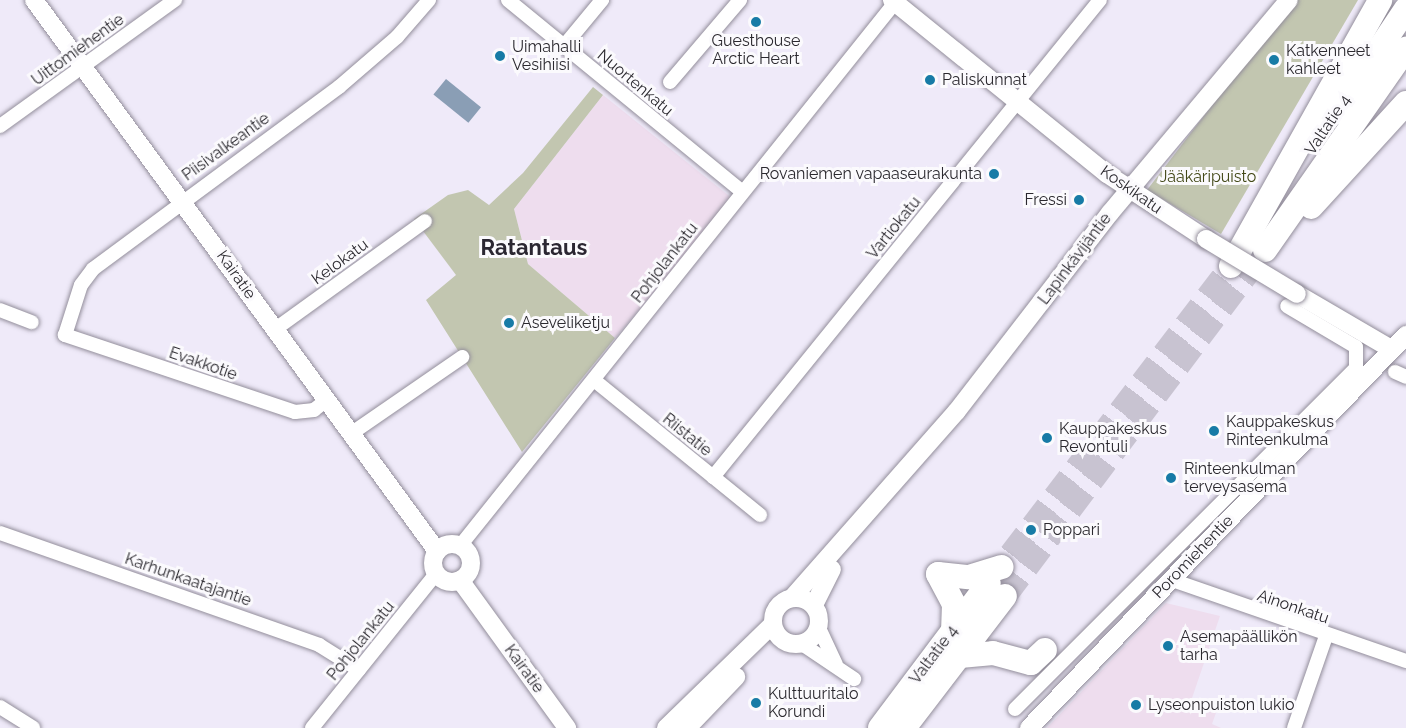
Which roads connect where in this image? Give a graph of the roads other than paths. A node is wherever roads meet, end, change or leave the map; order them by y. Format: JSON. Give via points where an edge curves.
{"nodes":[{"id":1,"x":34,"y":0,"type":"edge"},
{"id":2,"x":175,"y":0,"type":"edge"},
{"id":3,"x":429,"y":0,"type":"edge"},
{"id":4,"x":508,"y":0,"type":"edge"},
{"id":5,"x":602,"y":0,"type":"edge"},
{"id":6,"x":740,"y":0,"type":"edge"},
{"id":7,"x":1100,"y":0,"type":"edge"},
{"id":8,"x":1289,"y":0,"type":"edge"},
{"id":9,"x":1380,"y":0,"type":"edge"},
{"id":10,"x":895,"y":1,"type":"edge"},
{"id":11,"x":1406,"y":9,"type":"edge"},
{"id":12,"x":564,"y":46,"type":"junction"},
{"id":13,"x":1406,"y":49,"type":"edge"},
{"id":14,"x":82,"y":68,"type":"junction"},
{"id":15,"x":669,"y":82,"type":"dead end"},
{"id":16,"x":1018,"y":101,"type":"junction"},
{"id":17,"x":1406,"y":103,"type":"edge"},
{"id":18,"x":0,"y":126,"type":"edge"},
{"id":19,"x":1130,"y":189,"type":"junction"},
{"id":20,"x":741,"y":191,"type":"junction"},
{"id":21,"x":182,"y":200,"type":"junction"},
{"id":22,"x":425,"y":221,"type":"dead end"},
{"id":23,"x":1262,"y":248,"type":"junction"},
{"id":24,"x":1231,"y":266,"type":"tunnel mouth"},
{"id":25,"x":1292,"y":300,"type":"junction"},
{"id":26,"x":0,"y":310,"type":"edge"},
{"id":27,"x":32,"y":322,"type":"dead end"},
{"id":28,"x":274,"y":330,"type":"junction"},
{"id":29,"x":65,"y":335,"type":"joint"},
{"id":30,"x":1406,"y":335,"type":"edge"},
{"id":31,"x":1391,"y":349,"type":"junction"},
{"id":32,"x":462,"y":357,"type":"dead end"},
{"id":33,"x":1356,"y":368,"type":"joint"},
{"id":34,"x":594,"y":380,"type":"junction"},
{"id":35,"x":328,"y":399,"type":"junction"},
{"id":36,"x":352,"y":433,"type":"junction"},
{"id":37,"x":911,"y":466,"type":"junction"},
{"id":38,"x":713,"y":477,"type":"junction"},
{"id":39,"x":760,"y":515,"type":"dead end"},
{"id":40,"x":0,"y":533,"type":"edge"},
{"id":41,"x":460,"y":546,"type":"junction"},
{"id":42,"x":437,"y":551,"type":"junction"},
{"id":43,"x":436,"y":574,"type":"junction"},
{"id":44,"x":460,"y":580,"type":"junction"},
{"id":45,"x":1172,"y":580,"type":"junction"},
{"id":46,"x":999,"y":587,"type":"junction"},
{"id":47,"x":792,"y":598,"type":"junction"},
{"id":48,"x":814,"y":605,"type":"junction"},
{"id":49,"x":819,"y":628,"type":"junction"},
{"id":50,"x":777,"y":631,"type":"junction"},
{"id":51,"x":953,"y":631,"type":"junction"},
{"id":52,"x":1326,"y":636,"type":"junction"},
{"id":53,"x":802,"y":644,"type":"junction"},
{"id":54,"x":960,"y":656,"type":"junction"},
{"id":55,"x":1406,"y":661,"type":"edge"},
{"id":56,"x":836,"y":664,"type":"junction"},
{"id":57,"x":359,"y":670,"type":"junction"},
{"id":58,"x":854,"y":679,"type":"dead end"},
{"id":59,"x":0,"y":707,"type":"edge"},
{"id":60,"x":1016,"y":709,"type":"dead end"},
{"id":61,"x":33,"y":728,"type":"edge"},
{"id":62,"x":312,"y":728,"type":"edge"},
{"id":63,"x":567,"y":728,"type":"edge"},
{"id":64,"x":666,"y":728,"type":"edge"},
{"id":65,"x":687,"y":728,"type":"edge"},
{"id":66,"x":880,"y":728,"type":"edge"},
{"id":67,"x":904,"y":728,"type":"edge"},
{"id":68,"x":1029,"y":728,"type":"edge"},
{"id":69,"x":1294,"y":728,"type":"edge"}],
"edges":[{"from":1,"to":14,"type":"main road","name":"Kairatie"},
{"from":2,"to":14,"type":"street","name":"Uittomiehentie"},
{"from":3,"to":21,"type":"street","name":"Piisivalkeantie","via":[[346,81]]},
{"from":4,"to":12,"type":"street","name":"Nuortenkatu"},
{"from":5,"to":12,"type":"street"},
{"from":6,"to":15,"type":"street"},
{"from":7,"to":16,"type":"street","name":"Vartiokatu"},
{"from":8,"to":19,"type":"main road","name":"Lapinkävijäntie"},
{"from":9,"to":24,"type":"highway"},
{"from":10,"to":16,"type":"main road","name":"Koskikatu"},
{"from":10,"to":20,"type":"street","name":"Pohjolankatu"},
{"from":11,"to":23,"type":"highway","name":"Valtatie 4"},
{"from":12,"to":20,"type":"street","name":"Nuortenkatu"},
{"from":13,"to":23,"type":"highway","name":"Valtatie 4"},
{"from":14,"to":18,"type":"street","name":"Uittomiehentie"},
{"from":14,"to":21,"type":"main road","name":"Kairatie"},
{"from":16,"to":19,"type":"main road","name":"Koskikatu"},
{"from":16,"to":38,"type":"street","name":"Vartiokatu"},
{"from":17,"to":23,"type":"highway"},
{"from":19,"to":25,"type":"main road","name":"Koskikatu","bridge":true},
{"from":19,"to":37,"type":"main road","name":"Lapinkävijäntie"},
{"from":20,"to":34,"type":"street","name":"Pohjolankatu"},
{"from":21,"to":28,"type":"main road","name":"Kairatie"},
{"from":21,"to":29,"type":"street","name":"Piisivalkeantie","via":[[86,276]]},
{"from":22,"to":28,"type":"street","name":"Kelokatu"},
{"from":25,"to":31,"type":"main road","name":"Koskikatu"},
{"from":25,"to":33,"type":"street","name":"Koskikatu","via":[[1356,347]]},
{"from":26,"to":27,"type":"street"},
{"from":28,"to":35,"type":"main road","name":"Kairatie"},
{"from":29,"to":35,"type":"street","name":"Evakkotie","via":[[295,412],[314,410]]},
{"from":30,"to":31,"type":"main road","name":"Poromiehentie"},
{"from":31,"to":45,"type":"main road","name":"Poromiehentie"},
{"from":32,"to":36,"type":"street"},
{"from":33,"to":60,"type":"street","name":"Poromiehentie"},
{"from":34,"to":38,"type":"street","name":"Riistatie"},
{"from":34,"to":41,"type":"street","name":"Pohjolankatu"},
{"from":35,"to":36,"type":"main road","name":"Kairatie"},
{"from":36,"to":42,"type":"main road","name":"Kairatie"},
{"from":37,"to":47,"type":"main road","name":"Lapinkävijäntie","via":[[892,479]]},
{"from":37,"to":48,"type":"main road","name":"Lapinkävijäntie","via":[[901,485],[819,587]]},
{"from":38,"to":39,"type":"street","name":"Riistatie"},
{"from":40,"to":57,"type":"street","name":"Karhunkaatajantie","via":[[319,645]]},
{"from":41,"to":42,"type":"main road"},
{"from":41,"to":44,"type":"main road","via":[[471,566]]},
{"from":42,"to":43,"type":"main road"},
{"from":43,"to":44,"type":"main road","via":[[444,581]]},
{"from":43,"to":57,"type":"street","name":"Pohjolankatu"},
{"from":44,"to":63,"type":"main road","name":"Kairatie"},
{"from":45,"to":52,"type":"street","name":"Ainonkatu"},
{"from":45,"to":68,"type":"main road","name":"Poromiehentie"},
{"from":46,"to":51,"type":"highway","name":"Valtatie 4"},
{"from":46,"to":51,"type":"highway","via":[[969,577],[938,574],[954,604]]},
{"from":46,"to":54,"type":"highway","name":"Valtatie 4"},
{"from":46,"to":54,"type":"highway","via":[[998,629],[1004,641],[1030,654],[1045,650],[1031,663],[993,653]]},
{"from":47,"to":48,"type":"main road"},
{"from":47,"to":50,"type":"main road","via":[[779,606]]},
{"from":48,"to":49,"type":"main road"},
{"from":49,"to":53,"type":"main road"},
{"from":49,"to":56,"type":"street"},
{"from":50,"to":53,"type":"main road"},
{"from":50,"to":64,"type":"main road"},
{"from":50,"to":65,"type":"main road"},
{"from":51,"to":66,"type":"highway","name":"Valtatie 4"},
{"from":52,"to":55,"type":"street","name":"Ainonkatu"},
{"from":52,"to":69,"type":"street"},
{"from":53,"to":56,"type":"street"},
{"from":54,"to":67,"type":"highway","name":"Valtatie 4"},
{"from":56,"to":58,"type":"street"},
{"from":57,"to":62,"type":"street","name":"Pohjolankatu"},
{"from":59,"to":61,"type":"street"}]}
